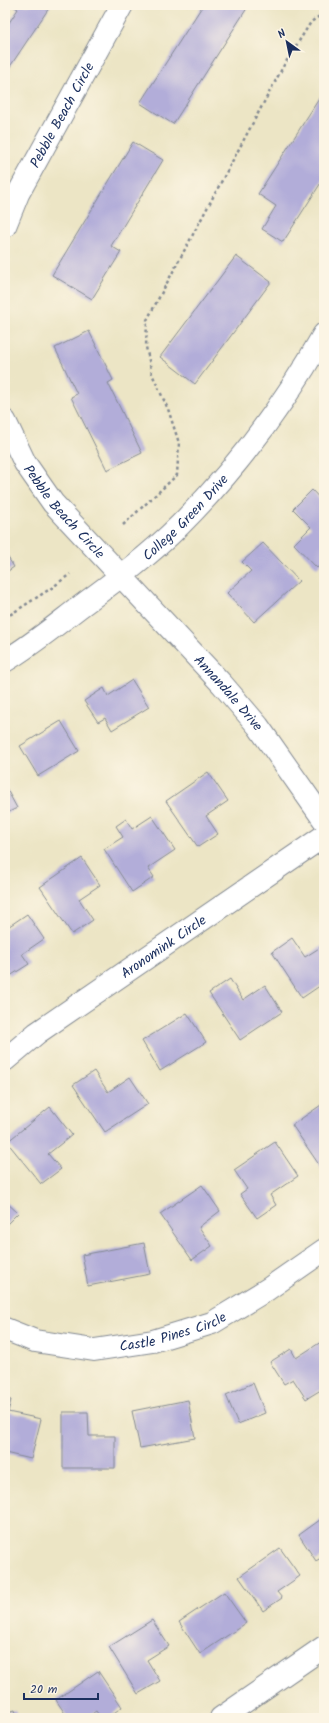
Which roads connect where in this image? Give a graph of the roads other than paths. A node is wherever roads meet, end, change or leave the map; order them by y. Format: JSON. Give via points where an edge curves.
{"nodes":[{"id":1,"x":122,"y":5,"type":"edge"},
{"id":2,"x":5,"y":226,"type":"edge"},
{"id":3,"x":324,"y":334,"type":"edge"},
{"id":4,"x":5,"y":421,"type":"edge"},
{"id":5,"x":122,"y":576,"type":"junction"},
{"id":6,"x":5,"y":661,"type":"edge"},
{"id":7,"x":324,"y":820,"type":"edge"},
{"id":8,"x":324,"y":836,"type":"edge"},
{"id":9,"x":5,"y":1060,"type":"edge"},
{"id":10,"x":324,"y":1250,"type":"edge"},
{"id":11,"x":5,"y":1329,"type":"edge"},
{"id":12,"x":324,"y":1647,"type":"edge"},
{"id":13,"x":221,"y":1718,"type":"edge"}],
"edges":[{"from":1,"to":2,"type":"street","name":"Pebble Beach Circle","via":[[18,194]]},
{"from":3,"to":5,"type":"street","name":"College Green Drive","via":[[310,360],[254,440],[221,481],[179,526]]},
{"from":4,"to":5,"type":"street","name":"Pebble Beach Circle","via":[[25,463],[53,503]]},
{"from":5,"to":6,"type":"street","name":"College Green Drive","via":[[25,649]]},
{"from":5,"to":7,"type":"street","name":"Annandale Drive","via":[[258,726]]},
{"from":8,"to":9,"type":"street","name":"Aronomink Circle","via":[[38,1033]]},
{"from":10,"to":11,"type":"street","name":"Castle Pines Circle","via":[[268,1289],[212,1323],[153,1341],[94,1350],[35,1341]]},
{"from":12,"to":13,"type":"street"}]}
